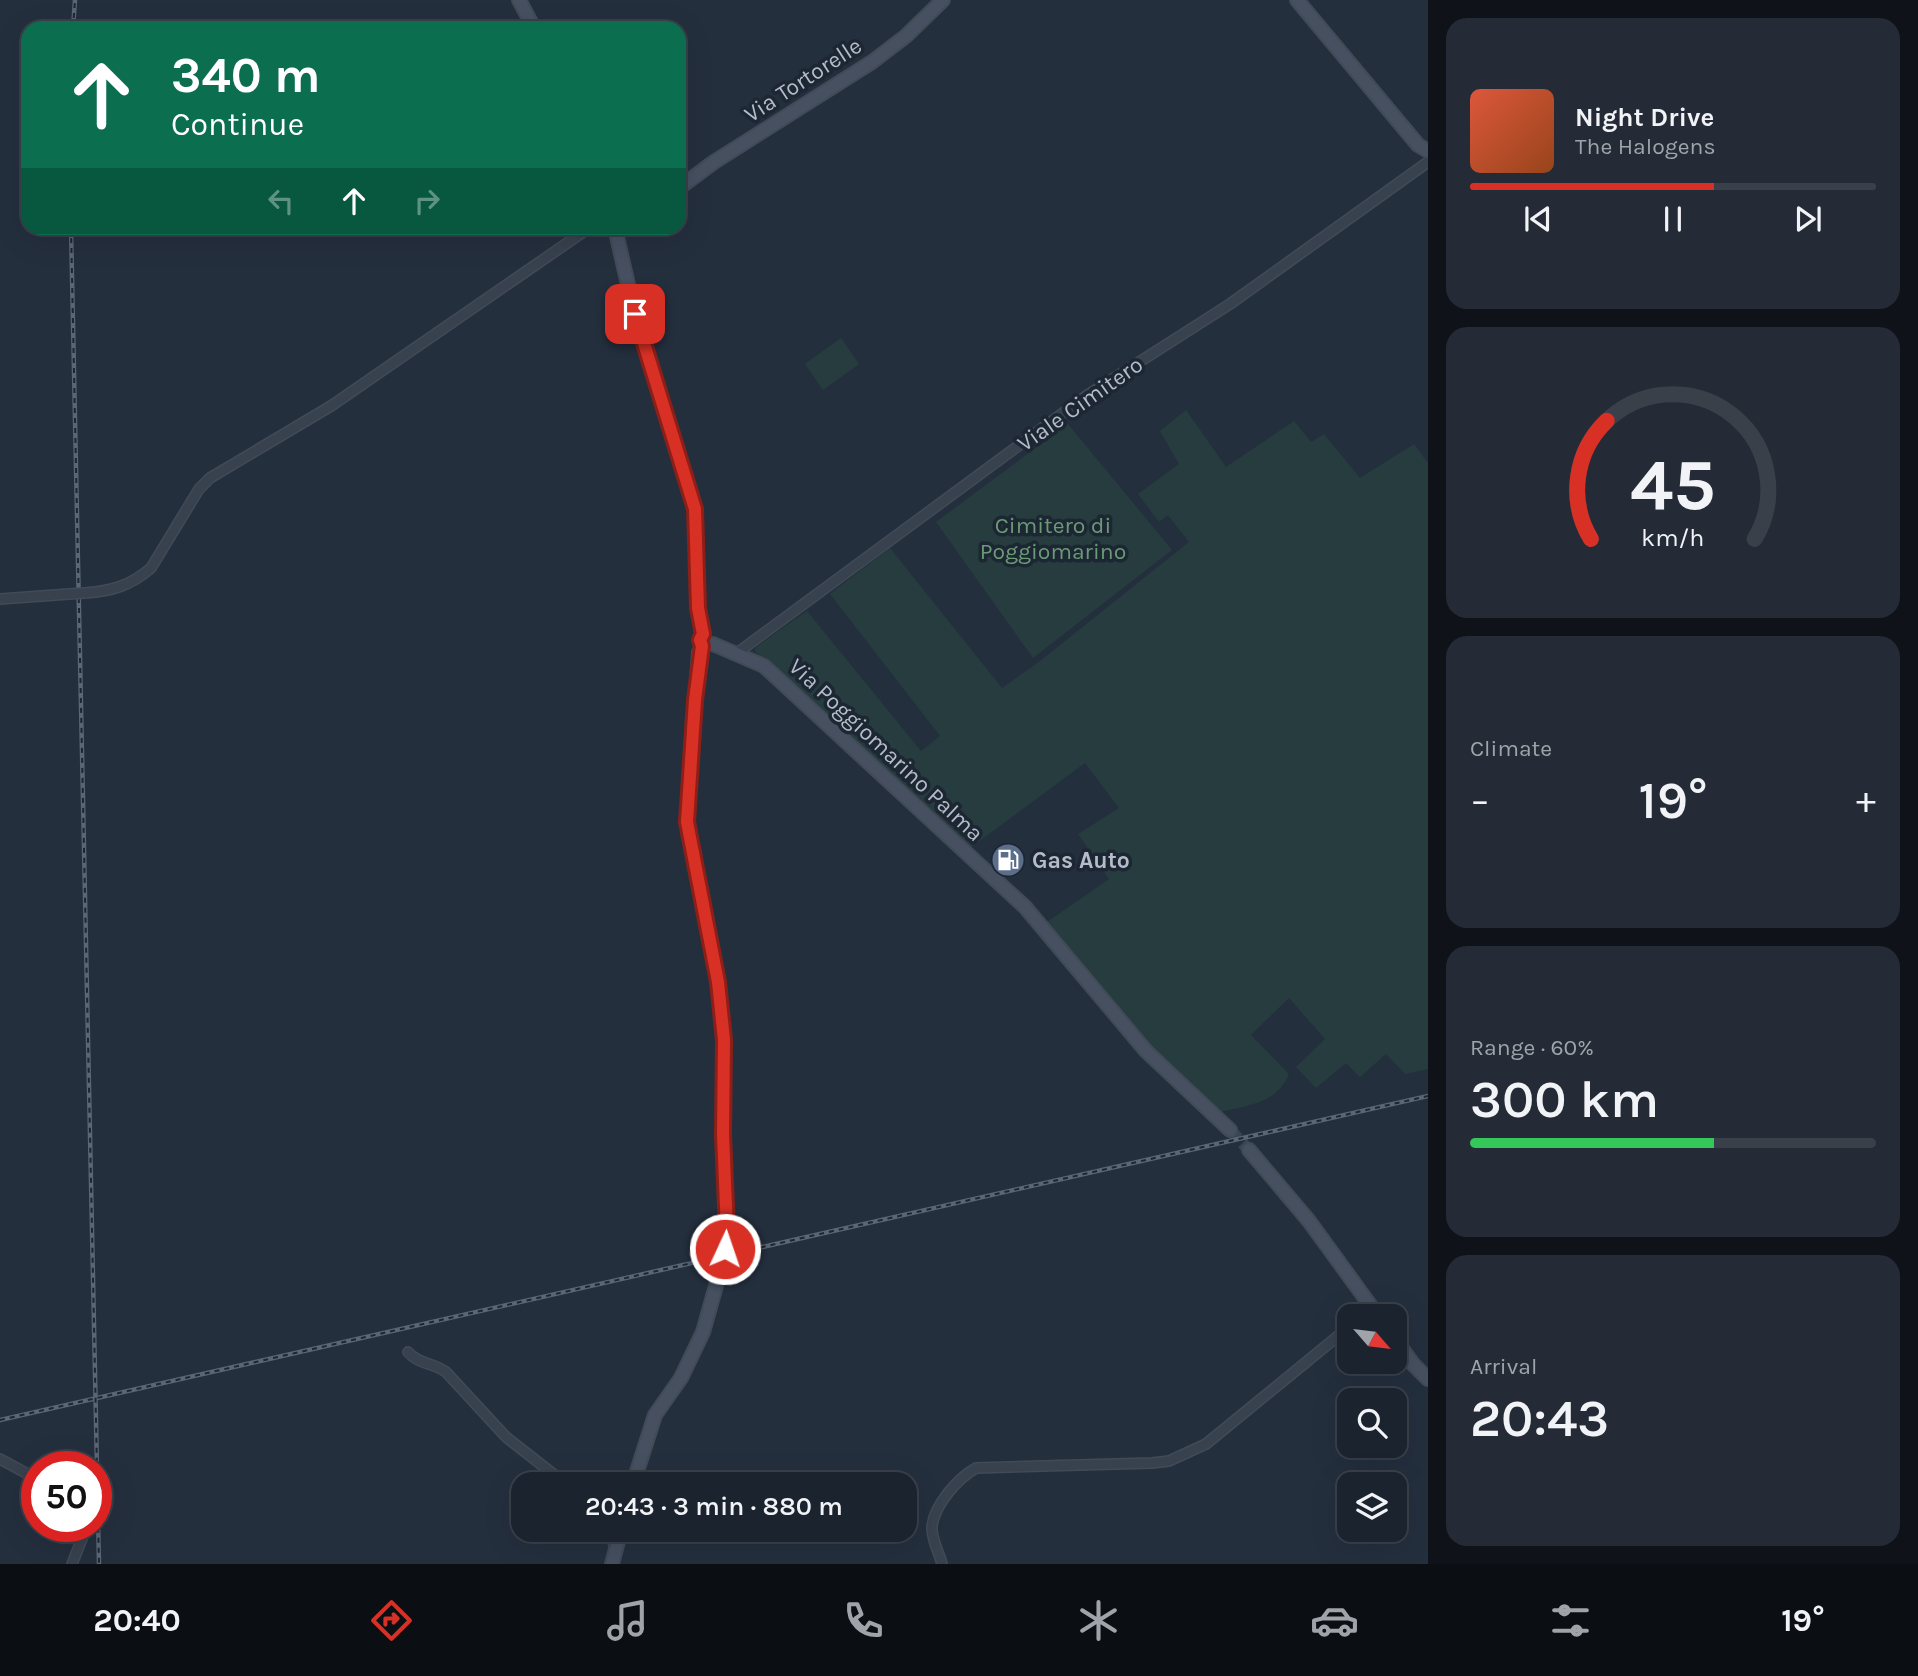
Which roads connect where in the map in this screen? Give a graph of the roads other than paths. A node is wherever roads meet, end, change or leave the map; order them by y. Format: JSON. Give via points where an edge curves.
{"nodes":[{"id":1,"x":519,"y":0,"type":"edge"},
{"id":2,"x":943,"y":0,"type":"edge"},
{"id":3,"x":1297,"y":0,"type":"edge"},
{"id":4,"x":530,"y":21,"type":"edge"},
{"id":5,"x":1428,"y":151,"type":"edge"},
{"id":6,"x":1428,"y":162,"type":"edge"},
{"id":7,"x":686,"y":183,"type":"edge"},
{"id":8,"x":579,"y":235,"type":"edge"},
{"id":9,"x":616,"y":235,"type":"edge"},
{"id":10,"x":0,"y":599,"type":"edge"},
{"id":11,"x":706,"y":641,"type":"junction"},
{"id":12,"x":737,"y":653,"type":"junction"},
{"id":13,"x":1230,"y":1130,"type":"tunnel mouth"},
{"id":14,"x":1249,"y":1150,"type":"tunnel mouth"},
{"id":15,"x":725,"y":1249,"type":"dead end"},
{"id":16,"x":721,"y":1268,"type":"dead end"},
{"id":17,"x":1365,"y":1304,"type":"edge"},
{"id":18,"x":1337,"y":1337,"type":"edge"},
{"id":19,"x":408,"y":1352,"type":"dead end"},
{"id":20,"x":1407,"y":1356,"type":"edge"},
{"id":21,"x":1428,"y":1379,"type":"edge"},
{"id":22,"x":0,"y":1458,"type":"edge"},
{"id":23,"x":21,"y":1470,"type":"edge"},
{"id":24,"x":551,"y":1472,"type":"edge"},
{"id":25,"x":637,"y":1472,"type":"edge"},
{"id":26,"x":81,"y":1542,"type":"edge"},
{"id":27,"x":613,"y":1542,"type":"edge"},
{"id":28,"x":617,"y":1542,"type":"edge"},
{"id":29,"x":616,"y":1547,"type":"junction"},
{"id":30,"x":72,"y":1564,"type":"edge"},
{"id":31,"x":612,"y":1564,"type":"edge"},
{"id":32,"x":942,"y":1564,"type":"edge"}],
"edges":[{"from":1,"to":4,"type":"street"},
{"from":2,"to":7,"type":"street","name":"Via Tortorelle","via":[[872,62]]},
{"from":3,"to":5,"type":"street","via":[[1418,145]]},
{"from":6,"to":12,"type":"street","name":"Viale Cimitero","via":[[1230,304],[1086,396]]},
{"from":8,"to":10,"type":"street","bridge":true,"via":[[331,406],[210,478],[141,577],[109,591]]},
{"from":9,"to":11,"type":"street","via":[[695,509],[698,608]]},
{"from":11,"to":12,"type":"street","name":"Via Poggiomarino Palma"},
{"from":11,"to":15,"type":"street","via":[[699,652],[687,822],[718,982],[724,1040]]},
{"from":12,"to":13,"type":"street","name":"Via Poggiomarino Palma","via":[[764,666],[1025,907],[1146,1051]]},
{"from":14,"to":17,"type":"street","via":[[1309,1221]]},
{"from":16,"to":25,"type":"street","via":[[703,1332],[651,1426]]},
{"from":18,"to":32,"type":"street","via":[[1206,1444],[1176,1459],[976,1468],[960,1478],[934,1519],[934,1541]]},
{"from":19,"to":24,"type":"street","via":[[446,1372],[506,1437]]},
{"from":20,"to":21,"type":"street"},
{"from":22,"to":23,"type":"street"},
{"from":26,"to":30,"type":"street"},
{"from":27,"to":29,"type":"street"},
{"from":28,"to":29,"type":"street"},
{"from":29,"to":31,"type":"street"}]}
